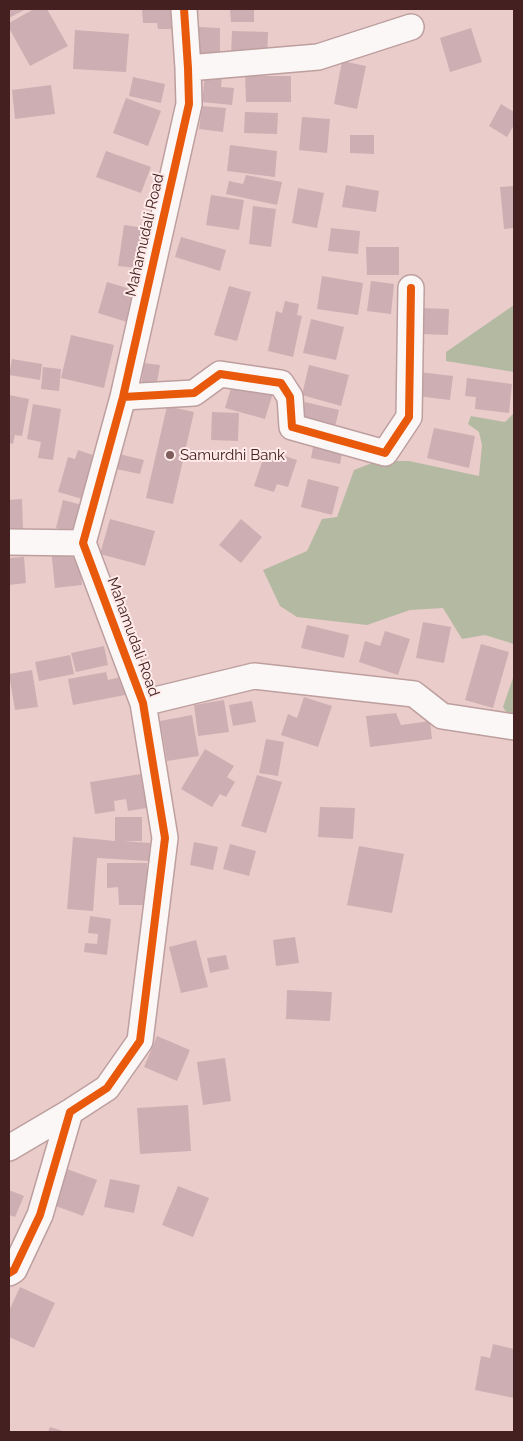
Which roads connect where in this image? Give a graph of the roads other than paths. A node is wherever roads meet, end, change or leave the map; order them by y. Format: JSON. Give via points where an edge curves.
{"nodes":[{"id":1,"x":184,"y":9,"type":"edge"},
{"id":2,"x":411,"y":27,"type":"dead end"},
{"id":3,"x":188,"y":68,"type":"junction"},
{"id":4,"x":411,"y":288,"type":"dead end"},
{"id":5,"x":123,"y":397,"type":"junction"},
{"id":6,"x":9,"y":542,"type":"edge"},
{"id":7,"x":83,"y":543,"type":"junction"},
{"id":8,"x":144,"y":703,"type":"junction"},
{"id":9,"x":514,"y":727,"type":"edge"},
{"id":10,"x":70,"y":1112,"type":"junction"},
{"id":11,"x":9,"y":1148,"type":"edge"},
{"id":12,"x":9,"y":1273,"type":"edge"}],
"edges":[{"from":1,"to":3,"type":"street","name":"Mahamudali Road"},
{"from":2,"to":3,"type":"street","via":[[318,57]]},
{"from":3,"to":5,"type":"street","name":"Mahamudali Road","via":[[189,104]]},
{"from":4,"to":5,"type":"street","via":[[409,417],[384,453],[292,427],[290,397],[281,383],[220,374],[194,393]]},
{"from":5,"to":7,"type":"street","name":"Mahamudali Road"},
{"from":6,"to":7,"type":"street"},
{"from":7,"to":8,"type":"street","name":"Mahamudali Road"},
{"from":8,"to":9,"type":"street","via":[[254,676],[414,694],[442,716]]},
{"from":8,"to":10,"type":"street","name":"Mahamudali Road","via":[[164,838],[140,1041],[107,1088]]},
{"from":10,"to":11,"type":"street","name":"Mahamudali Road"},
{"from":10,"to":12,"type":"street","via":[[40,1215],[14,1270]]}]}
